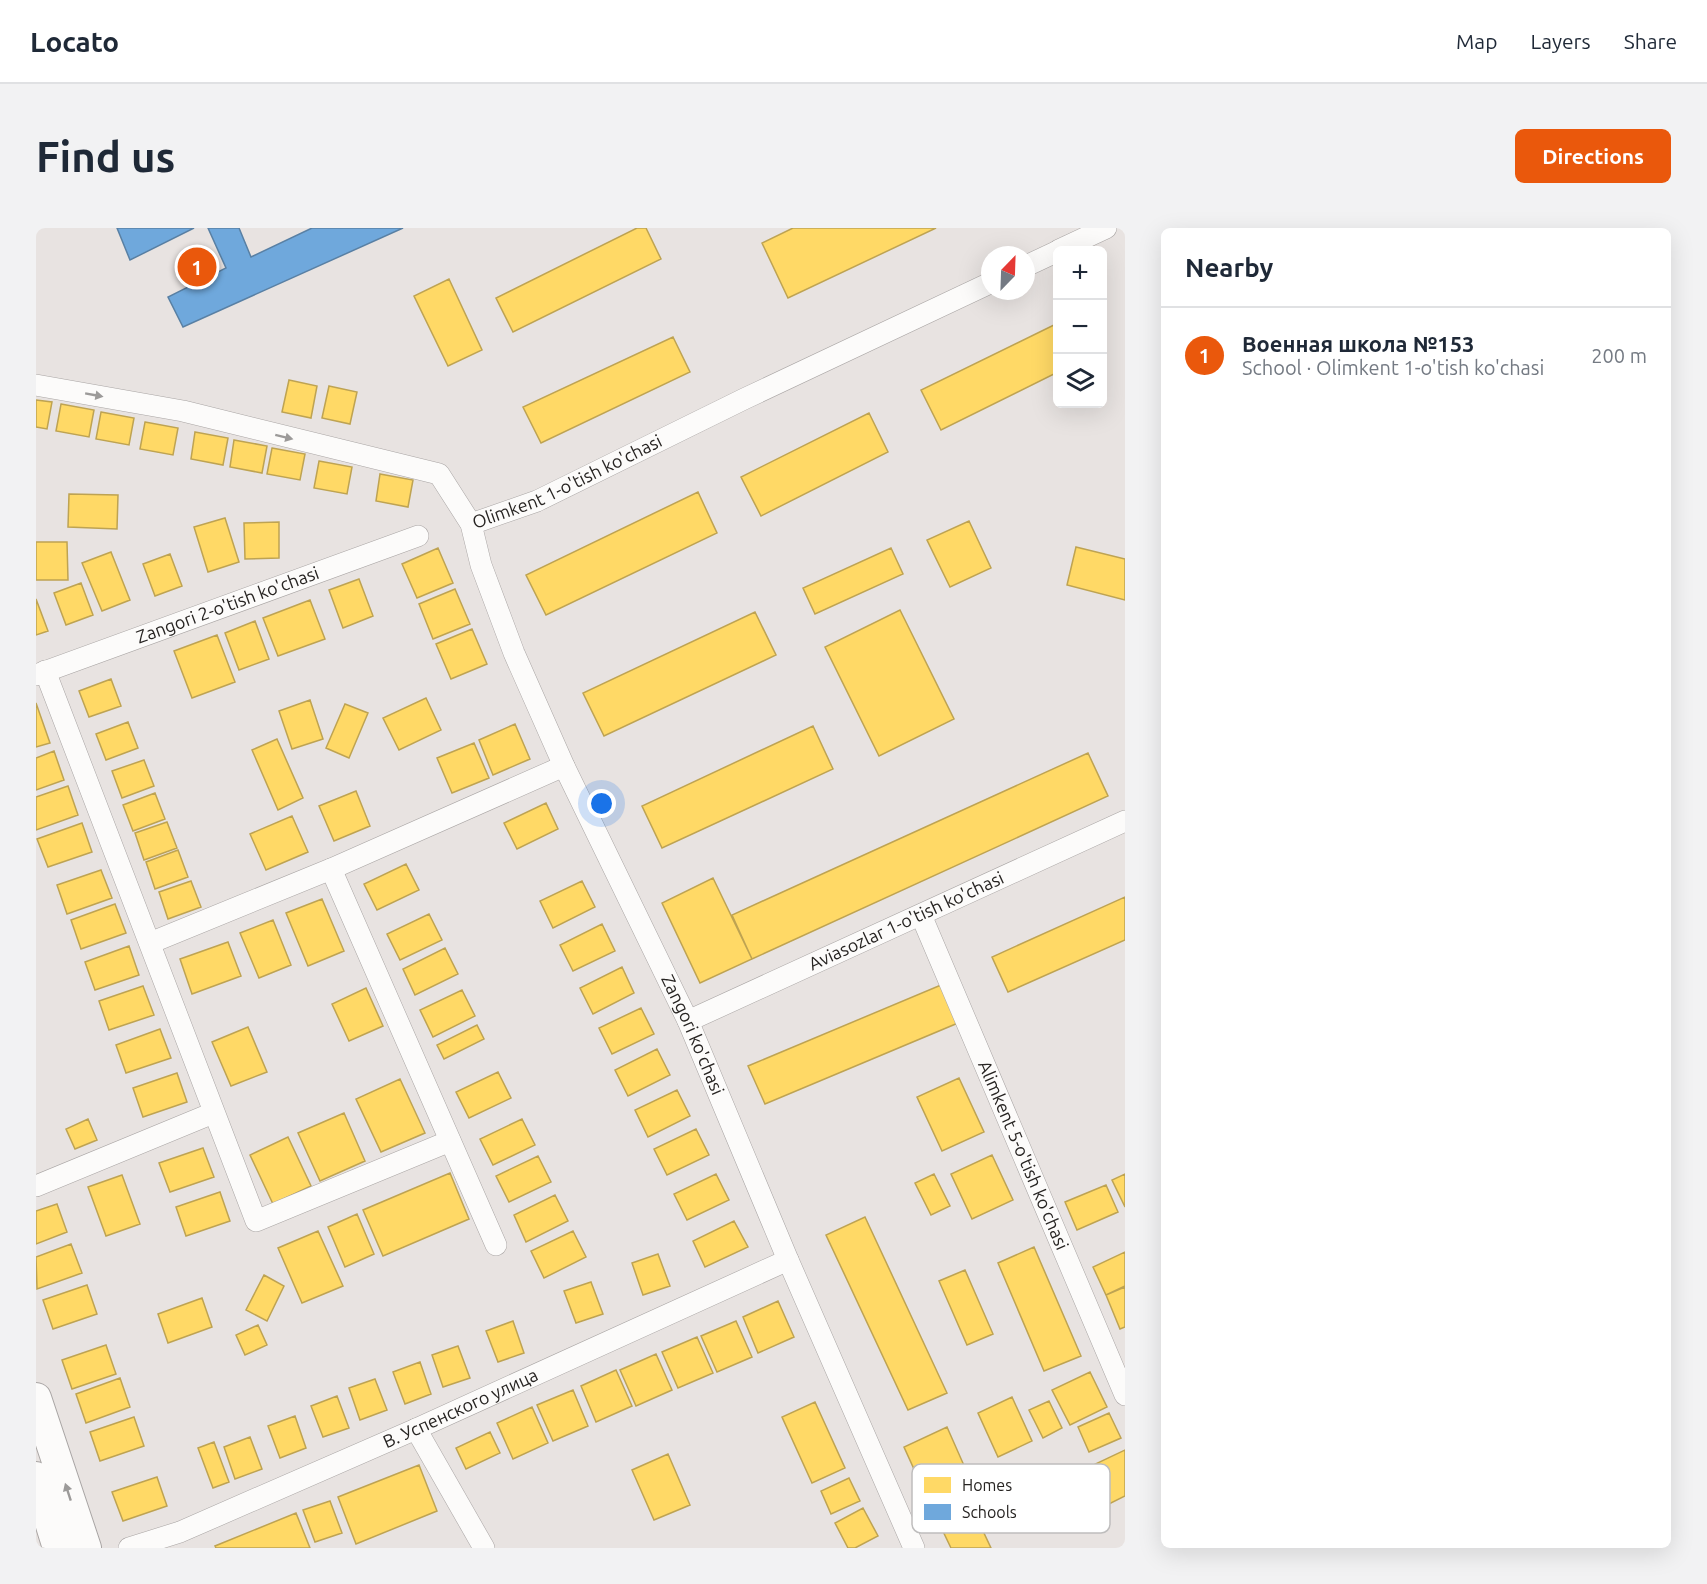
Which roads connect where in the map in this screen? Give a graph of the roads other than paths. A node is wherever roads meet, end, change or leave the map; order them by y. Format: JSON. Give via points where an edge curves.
{"nodes":[{"id":1,"x":1106,"y":228,"type":"edge"},
{"id":2,"x":1081,"y":233,"type":"edge"},
{"id":3,"x":1064,"y":246,"type":"edge"},
{"id":4,"x":1053,"y":253,"type":"edge"},
{"id":5,"x":1035,"y":262,"type":"edge"},
{"id":6,"x":981,"y":287,"type":"edge"},
{"id":7,"x":36,"y":386,"type":"edge"},
{"id":8,"x":471,"y":524,"type":"junction"},
{"id":9,"x":418,"y":536,"type":"dead end"},
{"id":10,"x":40,"y":673,"type":"edge"},
{"id":11,"x":564,"y":766,"type":"junction"},
{"id":12,"x":1125,"y":821,"type":"edge"},
{"id":13,"x":331,"y":869,"type":"junction"},
{"id":14,"x":921,"y":915,"type":"junction"},
{"id":15,"x":150,"y":943,"type":"junction"},
{"id":16,"x":688,"y":1022,"type":"junction"},
{"id":17,"x":213,"y":1113,"type":"junction"},
{"id":18,"x":450,"y":1141,"type":"junction"},
{"id":19,"x":36,"y":1186,"type":"edge"},
{"id":20,"x":496,"y":1245,"type":"dead end"},
{"id":21,"x":788,"y":1260,"type":"junction"},
{"id":22,"x":1125,"y":1395,"type":"edge"},
{"id":23,"x":36,"y":1398,"type":"edge"},
{"id":24,"x":416,"y":1429,"type":"junction"},
{"id":25,"x":36,"y":1477,"type":"edge"},
{"id":26,"x":183,"y":1540,"type":"edge"},
{"id":27,"x":58,"y":1548,"type":"edge"},
{"id":28,"x":86,"y":1548,"type":"edge"},
{"id":29,"x":129,"y":1548,"type":"edge"},
{"id":30,"x":484,"y":1548,"type":"edge"},
{"id":31,"x":914,"y":1548,"type":"edge"}],
"edges":[{"from":1,"to":2,"type":"street"},
{"from":2,"to":3,"type":"street"},
{"from":4,"to":5,"type":"street"},
{"from":6,"to":8,"type":"street","name":"Olimkent 1-o'tish ko'chasi","via":[[537,501]]},
{"from":7,"to":8,"type":"street","name":"Olimkent 1-o'tish ko'chasi","one_way":true,"via":[[183,411],[439,474]]},
{"from":8,"to":11,"type":"street","name":"Zangori ko'chasi","via":[[481,565],[514,653]]},
{"from":9,"to":10,"type":"street","name":"Zangori 2-o'tish ko'chasi"},
{"from":10,"to":15,"type":"street"},
{"from":11,"to":13,"type":"street"},
{"from":11,"to":16,"type":"street","name":"Zangori ko'chasi"},
{"from":12,"to":14,"type":"street","name":"Aviasozlar 1-o'tish ko'chasi"},
{"from":13,"to":15,"type":"street"},
{"from":13,"to":18,"type":"street"},
{"from":14,"to":16,"type":"street","name":"Aviasozlar 1-o'tish ko'chasi"},
{"from":14,"to":22,"type":"street","name":"Alimkent 5-o'tish ko'chasi"},
{"from":15,"to":17,"type":"street"},
{"from":16,"to":21,"type":"street","name":"Zangori ko'chasi"},
{"from":17,"to":18,"type":"street","via":[[256,1221]]},
{"from":17,"to":19,"type":"street"},
{"from":18,"to":20,"type":"street"},
{"from":21,"to":24,"type":"street","name":"В. Успенского улица"},
{"from":21,"to":31,"type":"street","name":"Zangori ko'chasi"},
{"from":28,"to":23,"type":"main road","one_way":true},
{"from":24,"to":26,"type":"street","name":"В. Успенского улица"},
{"from":24,"to":30,"type":"street"},
{"from":25,"to":27,"type":"main road"},
{"from":26,"to":29,"type":"street","name":"В. Успенского улица"}]}
